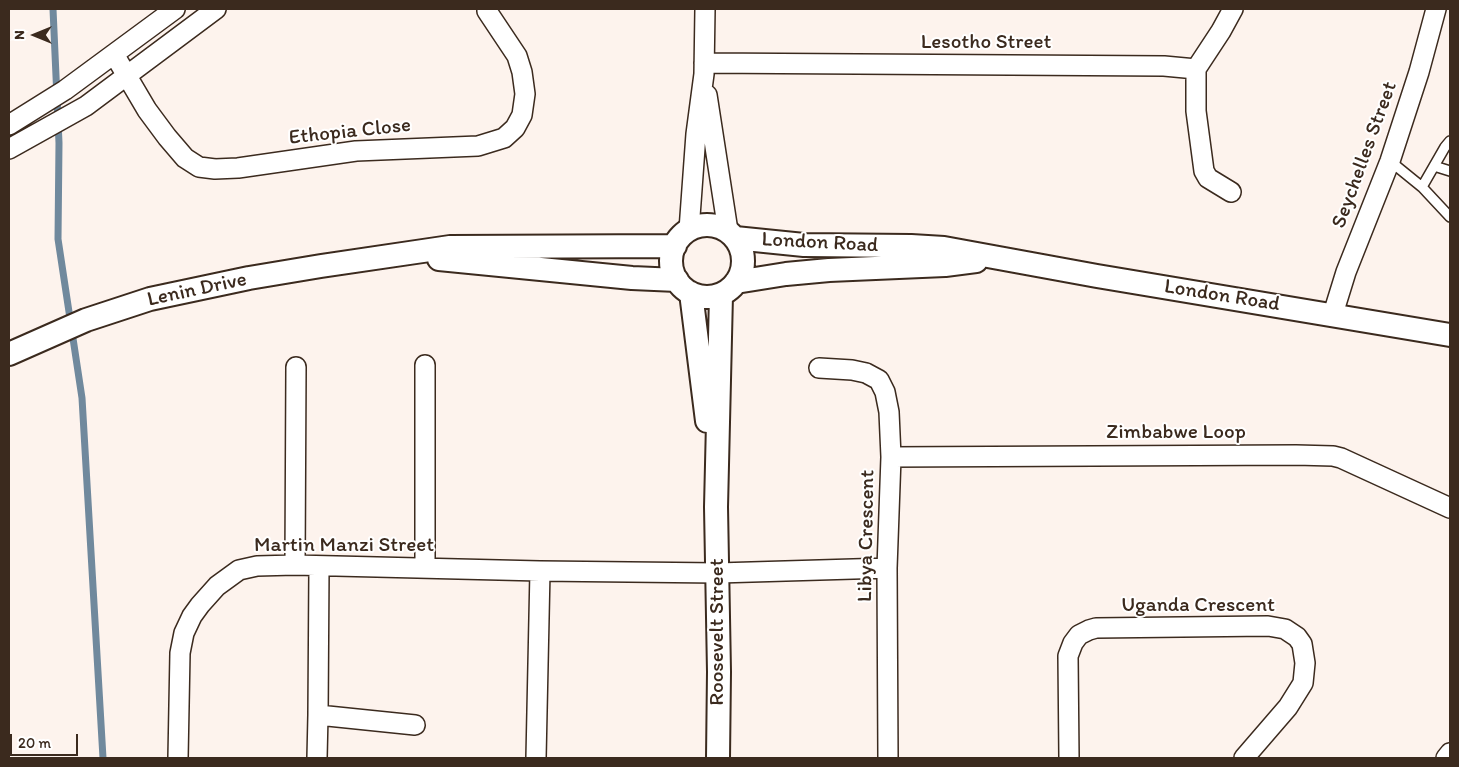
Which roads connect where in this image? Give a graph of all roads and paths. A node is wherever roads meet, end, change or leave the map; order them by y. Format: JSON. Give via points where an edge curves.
{"nodes":[{"id":1,"x":175,"y":9,"type":"edge"},
{"id":2,"x":216,"y":9,"type":"edge"},
{"id":3,"x":705,"y":9,"type":"edge"},
{"id":4,"x":1233,"y":9,"type":"edge"},
{"id":5,"x":1436,"y":9,"type":"edge"},
{"id":6,"x":487,"y":11,"type":"dead end"},
{"id":7,"x":111,"y":56,"type":"junction"},
{"id":8,"x":704,"y":68,"type":"junction"},
{"id":9,"x":1196,"y":69,"type":"junction"},
{"id":10,"x":126,"y":76,"type":"junction"},
{"id":11,"x":16,"y":121,"type":"edge"},
{"id":12,"x":1450,"y":141,"type":"edge"},
{"id":13,"x":11,"y":148,"type":"edge"},
{"id":14,"x":1390,"y":161,"type":"junction"},
{"id":15,"x":1434,"y":166,"type":"junction"},
{"id":16,"x":1450,"y":171,"type":"edge"},
{"id":17,"x":1422,"y":187,"type":"junction"},
{"id":18,"x":1231,"y":192,"type":"dead end"},
{"id":19,"x":1450,"y":217,"type":"edge"},
{"id":20,"x":731,"y":235,"type":"junction"},
{"id":21,"x":682,"y":238,"type":"junction"},
{"id":22,"x":394,"y":254,"type":"junction"},
{"id":23,"x":994,"y":258,"type":"junction"},
{"id":24,"x":684,"y":286,"type":"junction"},
{"id":25,"x":729,"y":289,"type":"junction"},
{"id":26,"x":1333,"y":314,"type":"junction"},
{"id":27,"x":1450,"y":335,"type":"edge"},
{"id":28,"x":15,"y":351,"type":"edge"},
{"id":29,"x":425,"y":365,"type":"dead end"},
{"id":30,"x":296,"y":367,"type":"dead end"},
{"id":31,"x":819,"y":368,"type":"dead end"},
{"id":32,"x":891,"y":458,"type":"junction"},
{"id":33,"x":716,"y":507,"type":"junction"},
{"id":34,"x":1450,"y":508,"type":"edge"},
{"id":35,"x":295,"y":565,"type":"junction"},
{"id":36,"x":319,"y":567,"type":"junction"},
{"id":37,"x":425,"y":568,"type":"junction"},
{"id":38,"x":887,"y":568,"type":"junction"},
{"id":39,"x":540,"y":571,"type":"junction"},
{"id":40,"x":718,"y":572,"type":"junction"},
{"id":41,"x":318,"y":715,"type":"junction"},
{"id":42,"x":415,"y":725,"type":"dead end"},
{"id":43,"x":1450,"y":753,"type":"edge"},
{"id":44,"x":178,"y":758,"type":"edge"},
{"id":45,"x":317,"y":758,"type":"edge"},
{"id":46,"x":536,"y":758,"type":"edge"},
{"id":47,"x":718,"y":758,"type":"edge"},
{"id":48,"x":888,"y":758,"type":"edge"},
{"id":49,"x":1068,"y":758,"type":"edge"},
{"id":50,"x":1244,"y":758,"type":"edge"},
{"id":51,"x":1446,"y":758,"type":"edge"}],
"edges":[{"from":1,"to":7,"type":"street"},
{"from":2,"to":10,"type":"street"},
{"from":3,"to":8,"type":"street"},
{"from":4,"to":9,"type":"street"},
{"from":5,"to":14,"type":"street","name":"Seychelles Street"},
{"from":6,"to":10,"type":"street","name":"Ethopia Close","via":[[517,56],[524,94],[522,115],[515,128],[504,138],[478,146],[356,151],[238,168],[199,167],[175,148]]},
{"from":7,"to":10,"type":"street","name":"Ethopia Close"},
{"from":7,"to":11,"type":"street"},
{"from":8,"to":9,"type":"street","name":"Lesotho Street","via":[[1164,66]]},
{"from":8,"to":20,"type":"street"},
{"from":8,"to":21,"type":"street"},
{"from":9,"to":18,"type":"street","via":[[1196,111],[1204,171],[1208,178]]},
{"from":10,"to":13,"type":"street","via":[[67,118]]},
{"from":12,"to":15,"type":"lane"},
{"from":14,"to":17,"type":"lane"},
{"from":14,"to":26,"type":"street","name":"Seychelles Street"},
{"from":15,"to":16,"type":"lane"},
{"from":15,"to":17,"type":"lane"},
{"from":17,"to":19,"type":"lane"},
{"from":20,"to":21,"type":"street","via":[[708,225],[698,226]]},
{"from":20,"to":23,"type":"street","name":"London Road","via":[[790,244],[944,248]]},
{"from":20,"to":25,"type":"street","via":[[741,248],[743,260],[742,272]]},
{"from":21,"to":22,"type":"street","via":[[450,247]]},
{"from":21,"to":24,"type":"street","via":[[672,257],[672,269]]},
{"from":22,"to":24,"type":"street"},
{"from":22,"to":28,"type":"street","name":"Lenin Drive","via":[[178,293],[86,320]]},
{"from":23,"to":25,"type":"street","name":"London Road","via":[[944,265],[795,273]]},
{"from":23,"to":26,"type":"street","name":"London Road"},
{"from":24,"to":25,"type":"street","via":[[701,297],[711,297]]},
{"from":24,"to":33,"type":"street","name":"Roosevelt Street"},
{"from":25,"to":33,"type":"street","name":"Roosevelt Street"},
{"from":26,"to":27,"type":"street","name":"London Road"},
{"from":29,"to":37,"type":"street"},
{"from":30,"to":35,"type":"street"},
{"from":31,"to":32,"type":"street","name":"Libya Crescent","via":[[852,370],[879,380],[889,412]]},
{"from":32,"to":34,"type":"street","name":"Zimbabwe Loop","via":[[1332,456]]},
{"from":32,"to":38,"type":"street","name":"Libya Crescent"},
{"from":33,"to":40,"type":"street","name":"Roosevelt Street"},
{"from":35,"to":36,"type":"street","name":"Martin Manzi Street"},
{"from":35,"to":44,"type":"street","name":"Martin Manzi Street","via":[[239,570],[218,586],[192,616],[180,653]]},
{"from":36,"to":37,"type":"street","name":"Martin Manzi Street"},
{"from":36,"to":41,"type":"street"},
{"from":37,"to":39,"type":"street","name":"Martin Manzi Street"},
{"from":38,"to":40,"type":"street","name":"Martin Manzi Street"},
{"from":38,"to":48,"type":"street","name":"Libya Crescent"},
{"from":39,"to":40,"type":"street","name":"Martin Manzi Street"},
{"from":39,"to":46,"type":"street"},
{"from":40,"to":47,"type":"street","name":"Roosevelt Street"},
{"from":41,"to":42,"type":"street"},
{"from":41,"to":45,"type":"street"},
{"from":43,"to":51,"type":"street"},
{"from":49,"to":50,"type":"street","name":"Uganda Crescent","via":[[1068,656],[1073,642],[1089,630],[1268,626],[1285,629],[1302,644],[1303,682],[1283,713]]}]}
